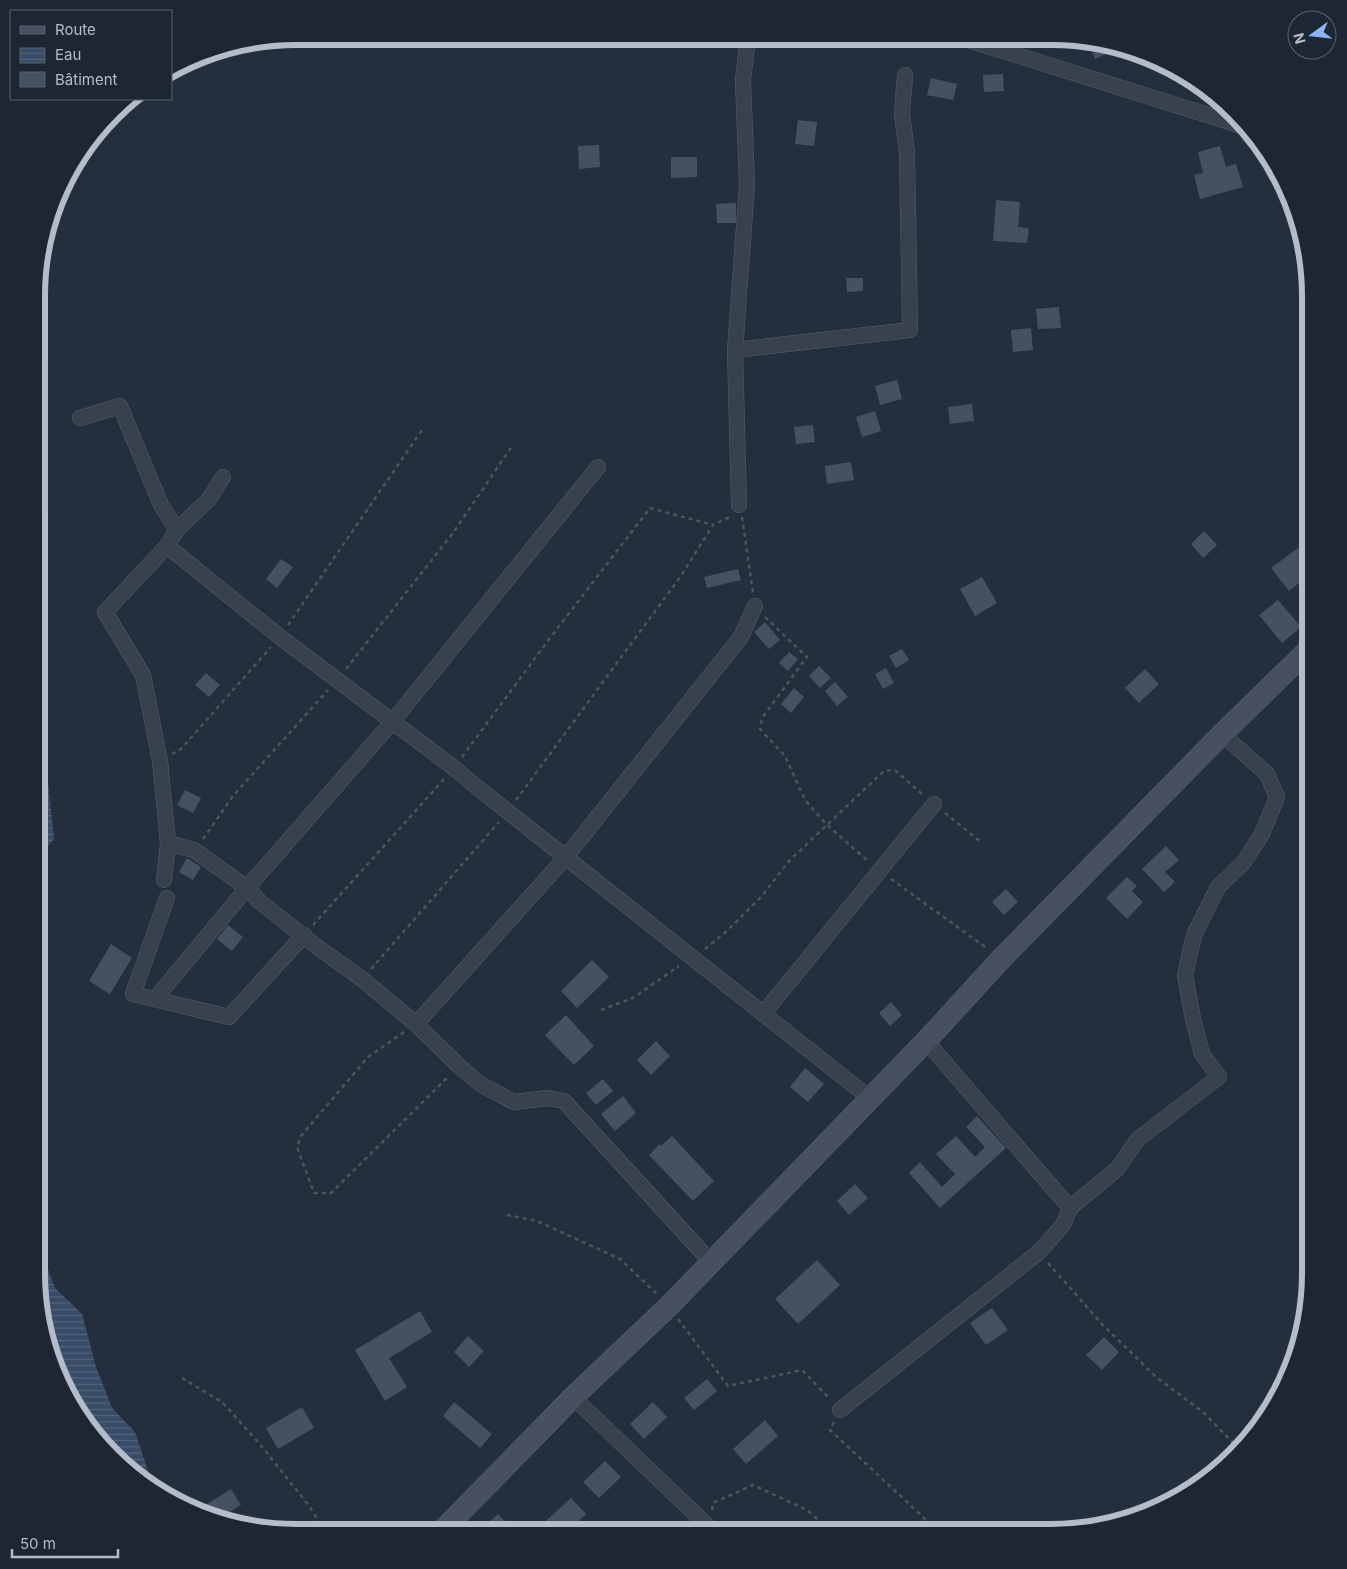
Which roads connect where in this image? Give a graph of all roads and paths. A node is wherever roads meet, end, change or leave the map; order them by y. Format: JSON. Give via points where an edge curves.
{"nodes":[{"id":1,"x":747,"y":45,"type":"edge"},
{"id":2,"x":984,"y":45,"type":"edge"},
{"id":3,"x":905,"y":74,"type":"dead end"},
{"id":4,"x":1227,"y":118,"type":"edge"},
{"id":5,"x":1229,"y":122,"type":"joint"},
{"id":6,"x":735,"y":350,"type":"junction"},
{"id":7,"x":80,"y":418,"type":"dead end"},
{"id":8,"x":422,"y":430,"type":"dead end"},
{"id":9,"x":512,"y":446,"type":"dead end"},
{"id":10,"x":598,"y":467,"type":"dead end"},
{"id":11,"x":223,"y":477,"type":"dead end"},
{"id":12,"x":740,"y":508,"type":"junction"},
{"id":13,"x":713,"y":526,"type":"junction"},
{"id":14,"x":177,"y":530,"type":"junction"},
{"id":15,"x":167,"y":546,"type":"junction"},
{"id":16,"x":755,"y":606,"type":"junction"},
{"id":17,"x":280,"y":637,"type":"junction"},
{"id":18,"x":1302,"y":655,"type":"edge"},
{"id":19,"x":337,"y":680,"type":"junction"},
{"id":20,"x":393,"y":721,"type":"junction"},
{"id":21,"x":1222,"y":734,"type":"junction"},
{"id":22,"x":160,"y":761,"type":"junction"},
{"id":23,"x":454,"y":768,"type":"junction"},
{"id":24,"x":934,"y":804,"type":"junction"},
{"id":25,"x":508,"y":812,"type":"junction"},
{"id":26,"x":826,"y":824,"type":"junction"},
{"id":27,"x":168,"y":843,"type":"junction"},
{"id":28,"x":982,"y":843,"type":"dead end"},
{"id":29,"x":194,"y":850,"type":"junction"},
{"id":30,"x":565,"y":858,"type":"junction"},
{"id":31,"x":879,"y":871,"type":"junction"},
{"id":32,"x":164,"y":880,"type":"dead end"},
{"id":33,"x":247,"y":888,"type":"junction"},
{"id":34,"x":167,"y":898,"type":"dead end"},
{"id":35,"x":304,"y":935,"type":"junction"},
{"id":36,"x":1002,"y":958,"type":"junction"},
{"id":37,"x":693,"y":959,"type":"junction"},
{"id":38,"x":362,"y":979,"type":"junction"},
{"id":39,"x":155,"y":999,"type":"junction"},
{"id":40,"x":601,"y":1010,"type":"dead end"},
{"id":41,"x":763,"y":1014,"type":"junction"},
{"id":42,"x":416,"y":1024,"type":"junction"},
{"id":43,"x":926,"y":1041,"type":"junction"},
{"id":44,"x":459,"y":1066,"type":"junction"},
{"id":45,"x":870,"y":1099,"type":"junction"},
{"id":46,"x":1070,"y":1208,"type":"junction"},
{"id":47,"x":507,"y":1215,"type":"dead end"},
{"id":48,"x":1039,"y":1252,"type":"junction"},
{"id":49,"x":711,"y":1262,"type":"junction"},
{"id":50,"x":669,"y":1306,"type":"junction"},
{"id":51,"x":182,"y":1378,"type":"dead end"},
{"id":52,"x":573,"y":1397,"type":"junction"},
{"id":53,"x":840,"y":1410,"type":"junction"},
{"id":54,"x":1234,"y":1444,"type":"edge"},
{"id":55,"x":320,"y":1524,"type":"edge"},
{"id":56,"x":449,"y":1524,"type":"edge"},
{"id":57,"x":706,"y":1524,"type":"edge"},
{"id":58,"x":712,"y":1524,"type":"edge"},
{"id":59,"x":823,"y":1524,"type":"edge"},
{"id":60,"x":930,"y":1524,"type":"edge"}],
"edges":[{"from":1,"to":6,"type":"street","via":[[744,80],[747,185]]},
{"from":2,"to":5,"type":"street"},
{"from":3,"to":6,"type":"street","via":[[902,114],[907,153],[910,330]]},
{"from":4,"to":5,"type":"street"},
{"from":6,"to":12,"type":"street"},
{"from":7,"to":14,"type":"street","via":[[120,406],[161,505]]},
{"from":8,"to":17,"type":"path"},
{"from":9,"to":19,"type":"path","via":[[453,533]]},
{"from":10,"to":20,"type":"street"},
{"from":11,"to":14,"type":"street","via":[[209,499]]},
{"from":12,"to":13,"type":"path"},
{"from":12,"to":16,"type":"path"},
{"from":13,"to":23,"type":"path","via":[[650,508]]},
{"from":13,"to":25,"type":"path","via":[[681,576]]},
{"from":14,"to":15,"type":"street"},
{"from":15,"to":17,"type":"street"},
{"from":15,"to":22,"type":"street","via":[[104,612],[143,675]]},
{"from":16,"to":26,"type":"path","via":[[807,657],[762,718],[760,729],[785,756],[804,800]]},
{"from":16,"to":30,"type":"street","via":[[741,637]]},
{"from":17,"to":19,"type":"street"},
{"from":17,"to":22,"type":"path","via":[[180,750]]},
{"from":18,"to":21,"type":"main road"},
{"from":19,"to":20,"type":"street"},
{"from":19,"to":29,"type":"path","via":[[233,796]]},
{"from":20,"to":23,"type":"street"},
{"from":20,"to":33,"type":"street"},
{"from":21,"to":36,"type":"main road"},
{"from":21,"to":46,"type":"street","via":[[1267,774],[1277,797],[1262,834],[1244,862],[1218,887],[1194,935],[1185,975],[1202,1054],[1219,1077],[1138,1139],[1117,1169]]},
{"from":22,"to":27,"type":"street"},
{"from":23,"to":25,"type":"street"},
{"from":23,"to":35,"type":"path"},
{"from":24,"to":26,"type":"path","via":[[896,771],[885,770]]},
{"from":24,"to":28,"type":"path"},
{"from":24,"to":31,"type":"street"},
{"from":25,"to":30,"type":"street"},
{"from":25,"to":38,"type":"path"},
{"from":26,"to":31,"type":"path"},
{"from":26,"to":37,"type":"path","via":[[789,861],[762,896]]},
{"from":27,"to":29,"type":"street"},
{"from":27,"to":32,"type":"street"},
{"from":29,"to":33,"type":"street"},
{"from":30,"to":37,"type":"street"},
{"from":30,"to":42,"type":"street"},
{"from":31,"to":36,"type":"path"},
{"from":31,"to":41,"type":"street"},
{"from":33,"to":35,"type":"street","via":[[260,902]]},
{"from":33,"to":39,"type":"street"},
{"from":34,"to":39,"type":"street","via":[[133,994]]},
{"from":35,"to":38,"type":"street"},
{"from":35,"to":39,"type":"street","via":[[229,1017]]},
{"from":36,"to":43,"type":"main road"},
{"from":37,"to":40,"type":"path","via":[[633,998]]},
{"from":37,"to":41,"type":"street"},
{"from":38,"to":42,"type":"street"},
{"from":41,"to":45,"type":"street"},
{"from":42,"to":44,"type":"street"},
{"from":42,"to":44,"type":"path","via":[[368,1057],[301,1136],[297,1147],[314,1193],[331,1193]]},
{"from":43,"to":45,"type":"main road"},
{"from":43,"to":46,"type":"street"},
{"from":44,"to":49,"type":"street","via":[[480,1084],[514,1102],[548,1098],[564,1101]]},
{"from":45,"to":49,"type":"main road"},
{"from":46,"to":48,"type":"street","via":[[1063,1226]]},
{"from":47,"to":50,"type":"path","via":[[537,1220],[620,1259]]},
{"from":48,"to":53,"type":"street"},
{"from":48,"to":54,"type":"path","via":[[1102,1324],[1156,1377],[1202,1412]]},
{"from":49,"to":50,"type":"main road"},
{"from":50,"to":52,"type":"main road"},
{"from":50,"to":53,"type":"path","via":[[728,1386],[802,1370]]},
{"from":51,"to":55,"type":"path","via":[[222,1402],[259,1443]]},
{"from":52,"to":56,"type":"main road"},
{"from":52,"to":57,"type":"street"},
{"from":53,"to":60,"type":"path","via":[[830,1430]]},
{"from":58,"to":59,"type":"path","via":[[714,1503],[753,1485],[807,1510]]}]}
